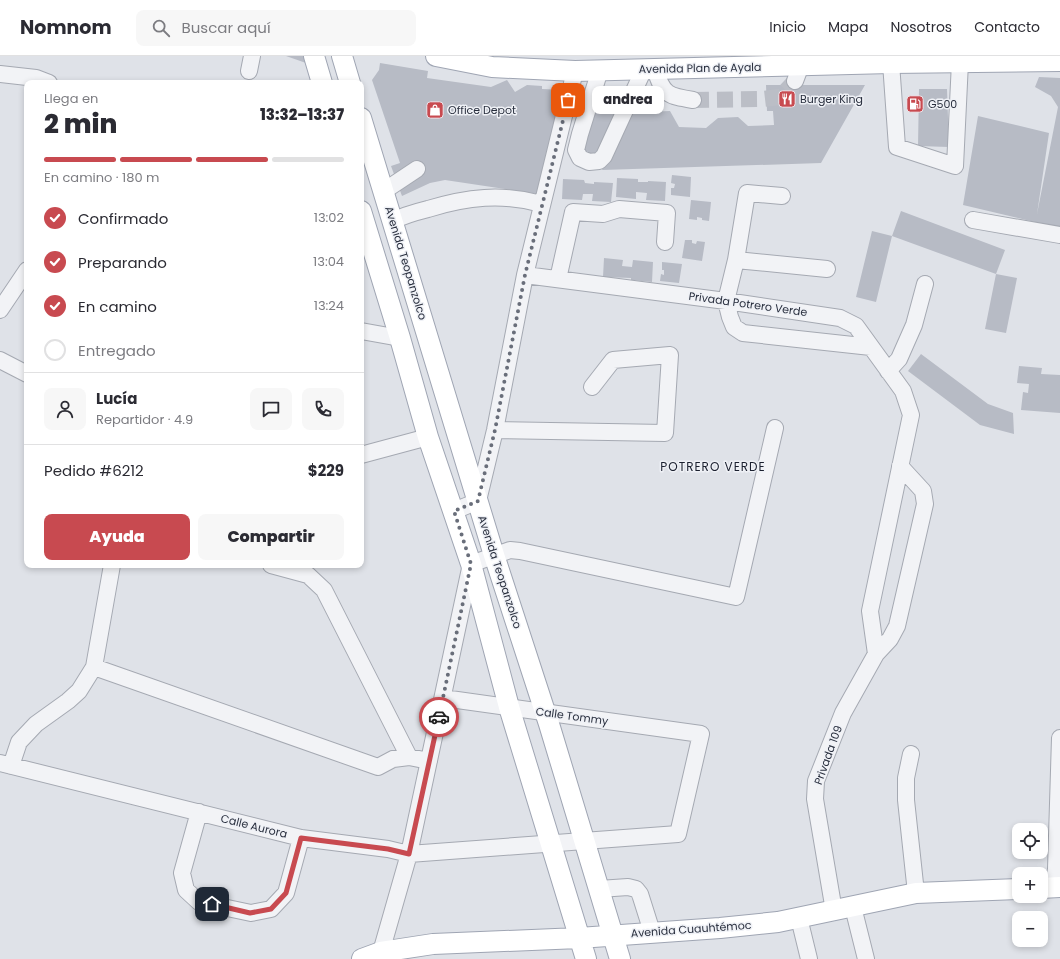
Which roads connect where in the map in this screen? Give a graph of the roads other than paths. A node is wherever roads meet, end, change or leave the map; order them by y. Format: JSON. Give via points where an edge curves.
{"nodes":[{"id":1,"x":314,"y":56,"type":"edge"},
{"id":2,"x":342,"y":56,"type":"edge"},
{"id":3,"x":436,"y":56,"type":"edge"},
{"id":4,"x":1060,"y":60,"type":"edge"},
{"id":5,"x":960,"y":62,"type":"junction"},
{"id":6,"x":891,"y":63,"type":"junction"},
{"id":7,"x":650,"y":69,"type":"junction"},
{"id":8,"x":600,"y":70,"type":"junction"},
{"id":9,"x":575,"y":71,"type":"junction"},
{"id":10,"x":0,"y":74,"type":"edge"},
{"id":11,"x":41,"y":80,"type":"edge"},
{"id":12,"x":321,"y":80,"type":"edge"},
{"id":13,"x":349,"y":80,"type":"edge"},
{"id":14,"x":693,"y":100,"type":"tunnel mouth"},
{"id":15,"x":364,"y":128,"type":"edge"},
{"id":16,"x":417,"y":169,"type":"dead end"},
{"id":17,"x":384,"y":191,"type":"junction"},
{"id":18,"x":782,"y":196,"type":"dead end"},
{"id":19,"x":542,"y":204,"type":"junction"},
{"id":20,"x":973,"y":220,"type":"dead end"},
{"id":21,"x":364,"y":221,"type":"edge"},
{"id":22,"x":393,"y":221,"type":"junction"},
{"id":23,"x":1060,"y":235,"type":"edge"},
{"id":24,"x":665,"y":242,"type":"dead end"},
{"id":25,"x":400,"y":244,"type":"junction"},
{"id":26,"x":374,"y":253,"type":"junction"},
{"id":27,"x":736,"y":260,"type":"junction"},
{"id":28,"x":827,"y":269,"type":"dead end"},
{"id":29,"x":24,"y":274,"type":"edge"},
{"id":30,"x":525,"y":275,"type":"junction"},
{"id":31,"x":558,"y":279,"type":"junction"},
{"id":32,"x":926,"y":284,"type":"dead end"},
{"id":33,"x":726,"y":300,"type":"junction"},
{"id":34,"x":0,"y":310,"type":"edge"},
{"id":35,"x":364,"y":332,"type":"edge"},
{"id":36,"x":400,"y":338,"type":"junction"},
{"id":37,"x":871,"y":347,"type":"junction"},
{"id":38,"x":0,"y":360,"type":"edge"},
{"id":39,"x":888,"y":370,"type":"junction"},
{"id":40,"x":24,"y":372,"type":"edge"},
{"id":41,"x":592,"y":387,"type":"dead end"},
{"id":42,"x":775,"y":428,"type":"dead end"},
{"id":43,"x":495,"y":430,"type":"junction"},
{"id":44,"x":428,"y":437,"type":"junction"},
{"id":45,"x":364,"y":454,"type":"edge"},
{"id":46,"x":900,"y":466,"type":"junction"},
{"id":47,"x":478,"y":501,"type":"junction"},
{"id":48,"x":454,"y":511,"type":"junction"},
{"id":49,"x":494,"y":555,"type":"junction"},
{"id":50,"x":471,"y":564,"type":"junction"},
{"id":51,"x":111,"y":568,"type":"edge"},
{"id":52,"x":282,"y":568,"type":"edge"},
{"id":53,"x":876,"y":654,"type":"junction"},
{"id":54,"x":94,"y":667,"type":"junction"},
{"id":55,"x":443,"y":698,"type":"junction"},
{"id":56,"x":509,"y":707,"type":"junction"},
{"id":57,"x":545,"y":712,"type":"junction"},
{"id":58,"x":702,"y":734,"type":"joint"},
{"id":59,"x":1060,"y":738,"type":"edge"},
{"id":60,"x":911,"y":754,"type":"dead end"},
{"id":61,"x":409,"y":757,"type":"junction"},
{"id":62,"x":429,"y":761,"type":"junction"},
{"id":63,"x":5,"y":765,"type":"edge"},
{"id":64,"x":199,"y":812,"type":"junction"},
{"id":65,"x":301,"y":838,"type":"junction"},
{"id":66,"x":585,"y":840,"type":"junction"},
{"id":67,"x":550,"y":844,"type":"junction"},
{"id":68,"x":409,"y":854,"type":"junction"},
{"id":69,"x":1051,"y":887,"type":"edge"},
{"id":70,"x":599,"y":888,"type":"junction"},
{"id":71,"x":1012,"y":889,"type":"edge"},
{"id":72,"x":916,"y":894,"type":"junction"},
{"id":73,"x":843,"y":909,"type":"junction"},
{"id":74,"x":799,"y":918,"type":"junction"},
{"id":75,"x":652,"y":932,"type":"junction"},
{"id":76,"x":613,"y":934,"type":"junction"},
{"id":77,"x":579,"y":938,"type":"junction"},
{"id":78,"x":381,"y":952,"type":"junction"},
{"id":79,"x":407,"y":953,"type":"edge"},
{"id":80,"x":362,"y":959,"type":"edge"},
{"id":81,"x":586,"y":959,"type":"edge"},
{"id":82,"x":620,"y":959,"type":"edge"},
{"id":83,"x":809,"y":959,"type":"edge"},
{"id":84,"x":866,"y":959,"type":"edge"}],
"edges":[{"from":1,"to":12,"type":"main road"},
{"from":2,"to":13,"type":"main road"},
{"from":3,"to":9,"type":"main road","name":"Avenida Plan de Ayala","via":[[492,67]]},
{"from":4,"to":5,"type":"main road","name":"Avenida Plan de Ayala"},
{"from":5,"to":6,"type":"main road","name":"Avenida Plan de Ayala"},
{"from":5,"to":6,"type":"street","via":[[955,166],[897,147]]},
{"from":6,"to":7,"type":"main road","name":"Avenida Plan de Ayala","via":[[798,73]]},
{"from":7,"to":8,"type":"main road","name":"Avenida Plan de Ayala"},
{"from":7,"to":8,"type":"street","via":[[604,156],[599,161],[589,162],[580,158],[576,150]]},
{"from":7,"to":14,"type":"street","via":[[660,85],[673,96]]},
{"from":8,"to":9,"type":"main road","name":"Avenida Plan de Ayala"},
{"from":9,"to":19,"type":"street"},
{"from":10,"to":11,"type":"street"},
{"from":15,"to":17,"type":"main road","name":"Avenida Teopanzolco"},
{"from":16,"to":17,"type":"street"},
{"from":17,"to":22,"type":"main road","name":"Avenida Teopanzolco"},
{"from":18,"to":27,"type":"street","via":[[747,193]]},
{"from":19,"to":22,"type":"street","via":[[502,197],[479,197],[450,202]]},
{"from":19,"to":30,"type":"street"},
{"from":20,"to":23,"type":"street"},
{"from":21,"to":26,"type":"main road"},
{"from":22,"to":25,"type":"main road","name":"Avenida Teopanzolco"},
{"from":24,"to":31,"type":"street","via":[[667,213],[619,209],[603,214],[573,212]]},
{"from":25,"to":26,"type":"main road"},
{"from":25,"to":47,"type":"main road","name":"Avenida Teopanzolco"},
{"from":26,"to":36,"type":"main road"},
{"from":27,"to":28,"type":"street"},
{"from":27,"to":33,"type":"street"},
{"from":29,"to":34,"type":"street"},
{"from":30,"to":31,"type":"street","name":"Privada Potrero Verde"},
{"from":30,"to":43,"type":"street"},
{"from":31,"to":33,"type":"street","name":"Privada Potrero Verde"},
{"from":32,"to":39,"type":"street","via":[[914,325],[899,359]]},
{"from":33,"to":37,"type":"street","name":"Privada Potrero Verde","via":[[840,318],[856,326]]},
{"from":33,"to":37,"type":"street","via":[[734,327],[743,333]]},
{"from":35,"to":36,"type":"street"},
{"from":36,"to":44,"type":"main road"},
{"from":37,"to":39,"type":"street","name":"Privada Potrero Verde"},
{"from":38,"to":40,"type":"street"},
{"from":39,"to":46,"type":"street","name":"Privada Potrero Verde","via":[[903,391],[911,415]]},
{"from":41,"to":43,"type":"street","via":[[613,360],[670,355],[665,433]]},
{"from":42,"to":49,"type":"street","via":[[736,597],[520,551],[510,550]]},
{"from":43,"to":47,"type":"street"},
{"from":44,"to":45,"type":"street"},
{"from":44,"to":48,"type":"main road"},
{"from":46,"to":53,"type":"street","name":"Privada Potrero Verde","via":[[870,611]]},
{"from":46,"to":53,"type":"street","name":"Privada 109","via":[[923,491],[925,504],[897,626],[890,639]]},
{"from":47,"to":48,"type":"street"},
{"from":47,"to":49,"type":"main road","name":"Avenida Teopanzolco"},
{"from":48,"to":50,"type":"main road"},
{"from":49,"to":50,"type":"street"},
{"from":49,"to":57,"type":"main road","name":"Avenida Teopanzolco"},
{"from":50,"to":55,"type":"street"},
{"from":50,"to":56,"type":"main road"},
{"from":51,"to":54,"type":"street"},
{"from":52,"to":61,"type":"street","via":[[308,575],[324,590]]},
{"from":53,"to":73,"type":"street","name":"Privada 109","via":[[843,713],[816,781],[815,799]]},
{"from":54,"to":61,"type":"street","via":[[378,768],[393,759]]},
{"from":54,"to":63,"type":"street","via":[[79,691],[36,724],[19,742]]},
{"from":55,"to":56,"type":"street","name":"Calle Tommy"},
{"from":55,"to":62,"type":"street"},
{"from":56,"to":57,"type":"street","name":"Calle Tommy"},
{"from":56,"to":67,"type":"main road"},
{"from":57,"to":58,"type":"street","name":"Calle Tommy"},
{"from":57,"to":66,"type":"main road","name":"Avenida Teopanzolco"},
{"from":58,"to":66,"type":"street","name":"Calle Aurora","via":[[678,834]]},
{"from":59,"to":69,"type":"street","via":[[1056,869]]},
{"from":60,"to":72,"type":"street","via":[[906,778],[906,800]]},
{"from":61,"to":62,"type":"street"},
{"from":62,"to":68,"type":"street"},
{"from":63,"to":64,"type":"street","name":"Calle Aurora"},
{"from":64,"to":65,"type":"street","name":"Calle Aurora"},
{"from":64,"to":65,"type":"street","via":[[182,873],[186,890],[199,902],[250,913],[271,909],[286,893]]},
{"from":65,"to":68,"type":"street","name":"Calle Aurora"},
{"from":66,"to":67,"type":"street","name":"Calle Aurora"},
{"from":66,"to":70,"type":"main road","name":"Avenida Teopanzolco"},
{"from":67,"to":68,"type":"street","name":"Calle Aurora"},
{"from":67,"to":77,"type":"main road"},
{"from":68,"to":78,"type":"street"},
{"from":70,"to":75,"type":"street","via":[[636,889],[640,894]]},
{"from":70,"to":76,"type":"main road","name":"Avenida Teopanzolco"},
{"from":71,"to":72,"type":"main road","name":"Avenida Cuauhtémoc"},
{"from":72,"to":73,"type":"main road","name":"Avenida Cuauhtémoc"},
{"from":73,"to":74,"type":"main road","name":"Avenida Cuauhtémoc"},
{"from":73,"to":84,"type":"street","name":"Privada 109"},
{"from":74,"to":75,"type":"main road","name":"Avenida Cuauhtémoc","via":[[720,928]]},
{"from":74,"to":83,"type":"street"},
{"from":75,"to":76,"type":"main road","name":"Avenida Cuauhtémoc"},
{"from":76,"to":77,"type":"main road","name":"Avenida Cuauhtémoc"},
{"from":76,"to":82,"type":"main road","name":"Avenida Teopanzolco"},
{"from":77,"to":79,"type":"main road","name":"Avenida Cuauhtémoc","via":[[433,944]]},
{"from":77,"to":81,"type":"main road"},
{"from":78,"to":79,"type":"main road","name":"Avenida Cuauhtémoc"},
{"from":78,"to":80,"type":"main road","name":"Avenida Cuauhtémoc"}]}
